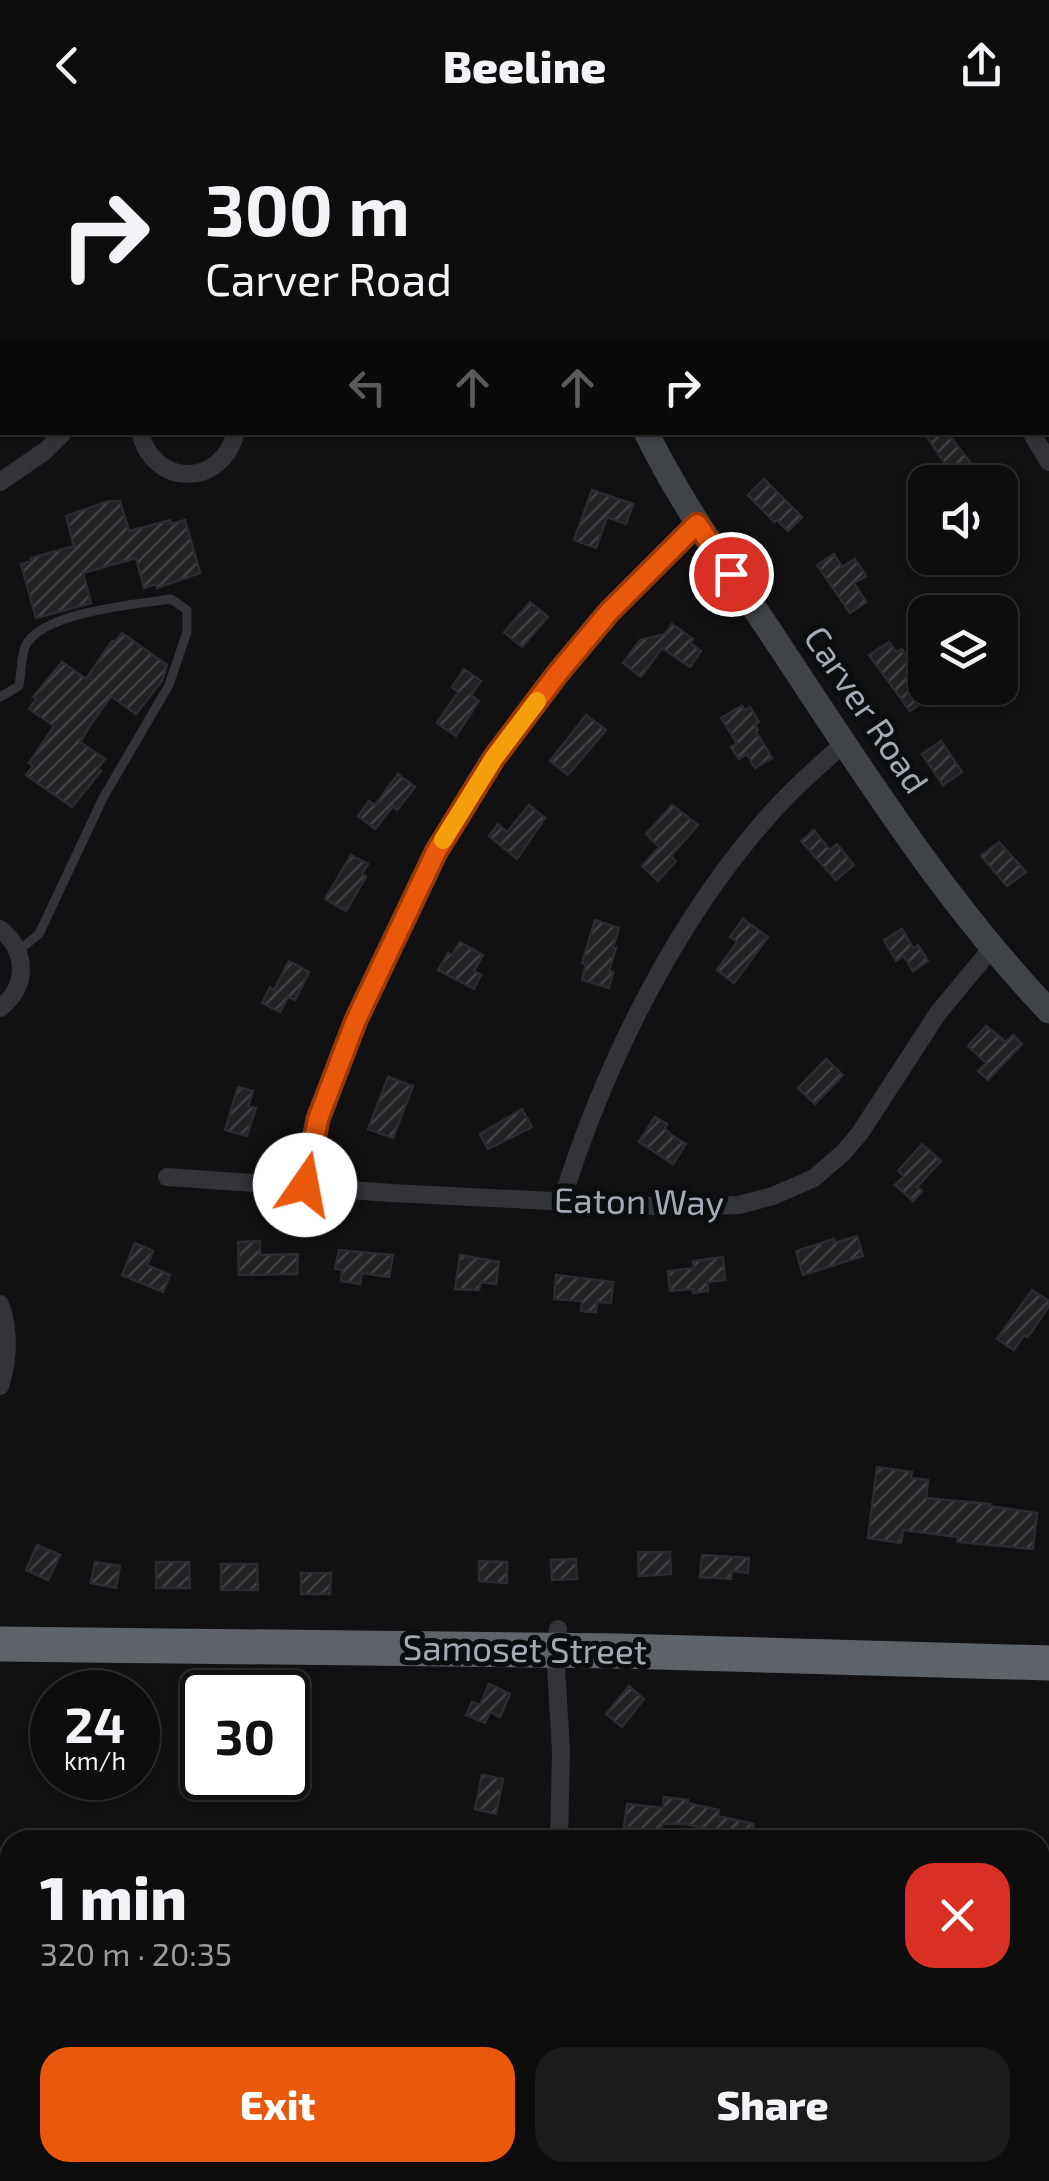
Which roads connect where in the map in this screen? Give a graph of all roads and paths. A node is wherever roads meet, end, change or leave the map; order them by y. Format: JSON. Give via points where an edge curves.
{"nodes":[{"id":1,"x":61,"y":435,"type":"edge"},
{"id":2,"x":141,"y":435,"type":"edge"},
{"id":3,"x":235,"y":435,"type":"edge"},
{"id":4,"x":648,"y":435,"type":"edge"},
{"id":5,"x":1033,"y":435,"type":"edge"},
{"id":6,"x":1049,"y":462,"type":"edge"},
{"id":7,"x":0,"y":482,"type":"edge"},
{"id":8,"x":697,"y":524,"type":"junction"},
{"id":9,"x":0,"y":697,"type":"edge"},
{"id":10,"x":844,"y":742,"type":"junction"},
{"id":11,"x":0,"y":930,"type":"edge"},
{"id":12,"x":992,"y":948,"type":"junction"},
{"id":13,"x":18,"y":950,"type":"junction"},
{"id":14,"x":0,"y":1008,"type":"edge"},
{"id":15,"x":1049,"y":1011,"type":"edge"},
{"id":16,"x":167,"y":1177,"type":"dead end"},
{"id":17,"x":305,"y":1185,"type":"junction"},
{"id":18,"x":562,"y":1200,"type":"junction"},
{"id":19,"x":0,"y":1304,"type":"edge"},
{"id":20,"x":0,"y":1386,"type":"edge"},
{"id":21,"x":0,"y":1624,"type":"edge"},
{"id":22,"x":556,"y":1640,"type":"junction"},
{"id":23,"x":1049,"y":1640,"type":"edge"},
{"id":24,"x":0,"y":1644,"type":"edge"},
{"id":25,"x":1049,"y":1662,"type":"edge"},
{"id":26,"x":559,"y":1830,"type":"edge"}],
"edges":[{"from":1,"to":7,"type":"street"},
{"from":2,"to":3,"type":"street","via":[[156,462],[192,474],[220,463]]},
{"from":4,"to":8,"type":"street","name":"Carver Road"},
{"from":5,"to":6,"type":"street"},
{"from":8,"to":10,"type":"street","name":"Carver Road"},
{"from":8,"to":17,"type":"street","via":[[558,673],[494,758],[436,852],[356,1020],[318,1119]]},
{"from":9,"to":13,"type":"lane","via":[[19,686],[26,645],[44,628],[96,610],[172,599],[187,610],[188,632],[169,686],[102,798],[39,934]]},
{"from":10,"to":12,"type":"street","name":"Carver Road"},
{"from":10,"to":18,"type":"street","via":[[787,796],[661,966],[600,1095]]},
{"from":11,"to":13,"type":"street"},
{"from":12,"to":15,"type":"street","name":"Carver Road"},
{"from":12,"to":18,"type":"street","name":"Eaton Way","via":[[938,1012],[860,1133],[814,1178],[740,1205]]},
{"from":13,"to":14,"type":"street","via":[[20,981]]},
{"from":16,"to":17,"type":"street","name":"Eaton Way"},
{"from":17,"to":18,"type":"street","name":"Eaton Way"},
{"from":19,"to":20,"type":"street","via":[[8,1351]]},
{"from":21,"to":22,"type":"highway","name":"Samoset Street"},
{"from":22,"to":23,"type":"highway","name":"Samoset Street"},
{"from":22,"to":24,"type":"highway","name":"Samoset Street"},
{"from":22,"to":25,"type":"highway","name":"Samoset Street"},
{"from":22,"to":26,"type":"street"}]}
